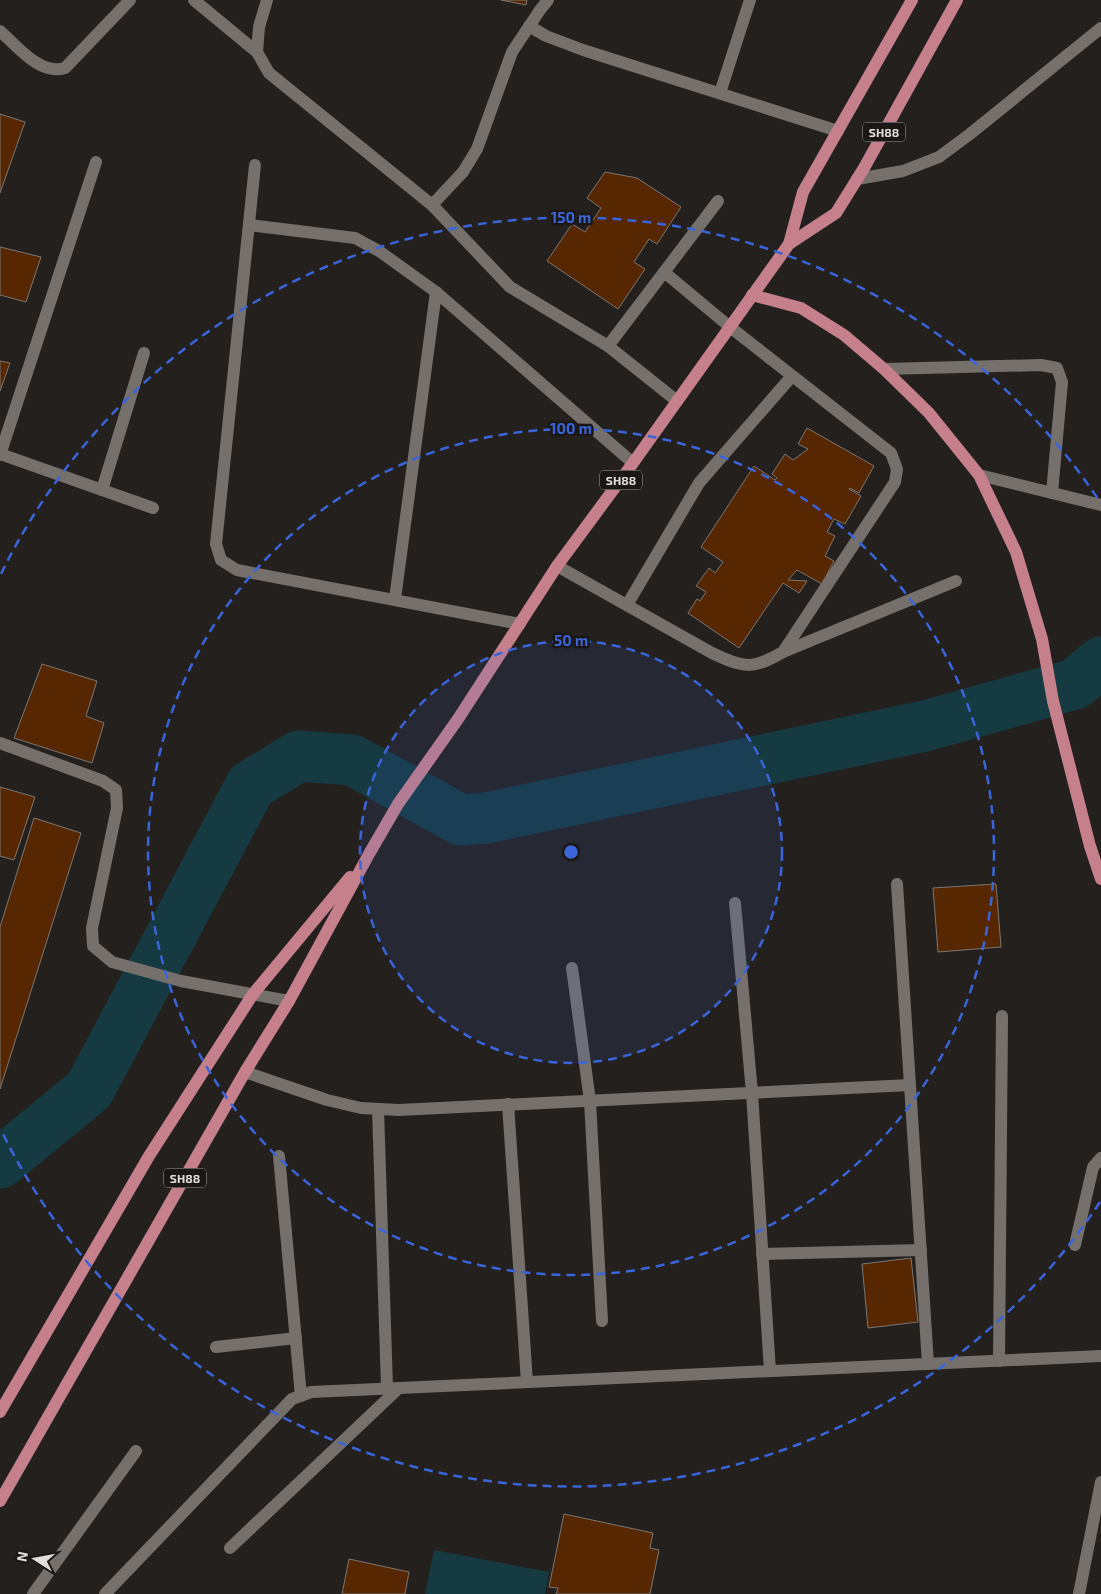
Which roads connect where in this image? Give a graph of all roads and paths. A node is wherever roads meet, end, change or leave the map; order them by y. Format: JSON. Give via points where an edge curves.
{"nodes":[{"id":1,"x":194,"y":0,"type":"edge"},
{"id":2,"x":267,"y":0,"type":"edge"},
{"id":3,"x":548,"y":0,"type":"edge"},
{"id":4,"x":750,"y":0,"type":"edge"},
{"id":5,"x":912,"y":0,"type":"edge"},
{"id":6,"x":957,"y":0,"type":"edge"},
{"id":7,"x":123,"y":2,"type":"edge"},
{"id":8,"x":529,"y":26,"type":"junction"},
{"id":9,"x":1101,"y":28,"type":"edge"},
{"id":10,"x":0,"y":31,"type":"edge"},
{"id":11,"x":257,"y":52,"type":"junction"},
{"id":12,"x":720,"y":93,"type":"junction"},
{"id":13,"x":838,"y":131,"type":"junction"},
{"id":14,"x":96,"y":162,"type":"dead end"},
{"id":15,"x":255,"y":165,"type":"dead end"},
{"id":16,"x":857,"y":179,"type":"junction"},
{"id":17,"x":718,"y":201,"type":"dead end"},
{"id":18,"x":432,"y":205,"type":"junction"},
{"id":19,"x":249,"y":224,"type":"junction"},
{"id":20,"x":789,"y":244,"type":"junction"},
{"id":21,"x":664,"y":272,"type":"junction"},
{"id":22,"x":436,"y":292,"type":"junction"},
{"id":23,"x":752,"y":295,"type":"junction"},
{"id":24,"x":730,"y":327,"type":"junction"},
{"id":25,"x":608,"y":346,"type":"junction"},
{"id":26,"x":144,"y":353,"type":"dead end"},
{"id":27,"x":884,"y":368,"type":"junction"},
{"id":28,"x":792,"y":376,"type":"junction"},
{"id":29,"x":678,"y":401,"type":"junction"},
{"id":30,"x":0,"y":454,"type":"edge"},
{"id":31,"x":634,"y":463,"type":"junction"},
{"id":32,"x":979,"y":475,"type":"junction"},
{"id":33,"x":102,"y":490,"type":"junction"},
{"id":34,"x":1052,"y":493,"type":"junction"},
{"id":35,"x":1101,"y":506,"type":"edge"},
{"id":36,"x":153,"y":508,"type":"dead end"},
{"id":37,"x":557,"y":566,"type":"junction"},
{"id":38,"x":956,"y":581,"type":"dead end"},
{"id":39,"x":395,"y":600,"type":"junction"},
{"id":40,"x":627,"y":605,"type":"junction"},
{"id":41,"x":520,"y":624,"type":"junction"},
{"id":42,"x":783,"y":652,"type":"junction"},
{"id":43,"x":0,"y":743,"type":"edge"},
{"id":44,"x":1095,"y":848,"type":"edge"},
{"id":45,"x":369,"y":854,"type":"junction"},
{"id":46,"x":1101,"y":879,"type":"edge"},
{"id":47,"x":897,"y":884,"type":"dead end"},
{"id":48,"x":735,"y":902,"type":"dead end"},
{"id":49,"x":572,"y":968,"type":"dead end"},
{"id":50,"x":253,"y":994,"type":"junction"},
{"id":51,"x":289,"y":1001,"type":"junction"},
{"id":52,"x":1002,"y":1016,"type":"dead end"},
{"id":53,"x":245,"y":1072,"type":"junction"},
{"id":54,"x":910,"y":1085,"type":"junction"},
{"id":55,"x":752,"y":1093,"type":"junction"},
{"id":56,"x":590,"y":1100,"type":"junction"},
{"id":57,"x":508,"y":1104,"type":"junction"},
{"id":58,"x":378,"y":1109,"type":"junction"},
{"id":59,"x":279,"y":1156,"type":"dead end"},
{"id":60,"x":1101,"y":1158,"type":"edge"},
{"id":61,"x":1075,"y":1245,"type":"dead end"},
{"id":62,"x":921,"y":1250,"type":"junction"},
{"id":63,"x":762,"y":1254,"type":"junction"},
{"id":64,"x":602,"y":1320,"type":"dead end"},
{"id":65,"x":296,"y":1338,"type":"junction"},
{"id":66,"x":216,"y":1347,"type":"dead end"},
{"id":67,"x":1101,"y":1356,"type":"edge"},
{"id":68,"x":999,"y":1361,"type":"junction"},
{"id":69,"x":928,"y":1364,"type":"junction"},
{"id":70,"x":770,"y":1371,"type":"junction"},
{"id":71,"x":527,"y":1382,"type":"junction"},
{"id":72,"x":393,"y":1388,"type":"junction"},
{"id":73,"x":301,"y":1396,"type":"junction"},
{"id":74,"x":0,"y":1412,"type":"edge"},
{"id":75,"x":136,"y":1451,"type":"dead end"},
{"id":76,"x":1101,"y":1482,"type":"edge"},
{"id":77,"x":0,"y":1501,"type":"edge"},
{"id":78,"x":230,"y":1548,"type":"dead end"},
{"id":79,"x":33,"y":1594,"type":"edge"},
{"id":80,"x":106,"y":1594,"type":"edge"},
{"id":81,"x":1079,"y":1594,"type":"edge"}],
"edges":[{"from":1,"to":11,"type":"street"},
{"from":2,"to":11,"type":"street","via":[[259,27]]},
{"from":3,"to":8,"type":"street"},
{"from":4,"to":12,"type":"street"},
{"from":5,"to":13,"type":"main road","number":"SH88"},
{"from":6,"to":16,"type":"main road","number":"SH88"},
{"from":7,"to":10,"type":"street","via":[[65,68],[57,71],[33,61]]},
{"from":8,"to":12,"type":"street","via":[[583,50]]},
{"from":8,"to":18,"type":"street","via":[[512,52],[477,149],[463,172]]},
{"from":9,"to":16,"type":"street","via":[[939,157],[903,171]]},
{"from":11,"to":18,"type":"street","via":[[269,73]]},
{"from":12,"to":13,"type":"street"},
{"from":13,"to":20,"type":"main road","number":"SH88","via":[[803,192]]},
{"from":14,"to":30,"type":"street"},
{"from":15,"to":19,"type":"street"},
{"from":16,"to":20,"type":"main road","number":"SH88","via":[[836,213]]},
{"from":17,"to":21,"type":"street"},
{"from":18,"to":25,"type":"street","via":[[510,287]]},
{"from":19,"to":22,"type":"street","via":[[355,238]]},
{"from":19,"to":39,"type":"street","via":[[216,544],[221,560],[237,570]]},
{"from":20,"to":23,"type":"main road","number":"SH88"},
{"from":21,"to":24,"type":"street"},
{"from":21,"to":25,"type":"street"},
{"from":22,"to":31,"type":"street"},
{"from":22,"to":39,"type":"street"},
{"from":23,"to":24,"type":"main road","number":"SH88"},
{"from":23,"to":27,"type":"main road","via":[[801,308],[844,335]]},
{"from":24,"to":28,"type":"street"},
{"from":24,"to":29,"type":"main road","number":"SH88"},
{"from":25,"to":29,"type":"street"},
{"from":26,"to":33,"type":"street"},
{"from":27,"to":32,"type":"main road","via":[[929,413]]},
{"from":27,"to":34,"type":"street","via":[[1041,365],[1057,368],[1062,382]]},
{"from":28,"to":40,"type":"street","via":[[699,483]]},
{"from":28,"to":42,"type":"street","via":[[891,453],[897,469],[894,482]]},
{"from":29,"to":31,"type":"main road","number":"SH88"},
{"from":30,"to":33,"type":"street"},
{"from":31,"to":37,"type":"main road","number":"SH88"},
{"from":32,"to":34,"type":"street"},
{"from":32,"to":44,"type":"main road","via":[[1016,552],[1042,639],[1052,701]]},
{"from":33,"to":36,"type":"street"},
{"from":34,"to":35,"type":"street"},
{"from":37,"to":40,"type":"street"},
{"from":37,"to":41,"type":"main road","number":"SH88"},
{"from":38,"to":42,"type":"street"},
{"from":39,"to":41,"type":"street"},
{"from":40,"to":42,"type":"street","via":[[731,662],[749,666]]},
{"from":41,"to":45,"type":"main road","number":"SH88","via":[[398,804]]},
{"from":43,"to":50,"type":"street","via":[[103,781],[116,790],[117,808],[92,928],[93,946],[112,962],[180,981]]},
{"from":44,"to":46,"type":"main road"},
{"from":45,"to":50,"type":"main road","number":"SH88"},
{"from":45,"to":51,"type":"main road","number":"SH88"},
{"from":47,"to":54,"type":"street"},
{"from":48,"to":55,"type":"street"},
{"from":49,"to":56,"type":"street"},
{"from":50,"to":51,"type":"street"},
{"from":50,"to":74,"type":"main road","number":"SH88","via":[[149,1156]]},
{"from":51,"to":53,"type":"main road","number":"SH88"},
{"from":52,"to":68,"type":"street"},
{"from":53,"to":58,"type":"street","via":[[327,1100]]},
{"from":53,"to":77,"type":"main road","number":"SH88"},
{"from":54,"to":55,"type":"street"},
{"from":54,"to":62,"type":"street"},
{"from":55,"to":56,"type":"street"},
{"from":55,"to":63,"type":"street"},
{"from":56,"to":57,"type":"street"},
{"from":56,"to":64,"type":"street"},
{"from":57,"to":58,"type":"street"},
{"from":57,"to":71,"type":"street"},
{"from":58,"to":72,"type":"street"},
{"from":59,"to":65,"type":"street"},
{"from":60,"to":61,"type":"street","via":[[1093,1168]]},
{"from":62,"to":63,"type":"street"},
{"from":62,"to":69,"type":"street"},
{"from":63,"to":70,"type":"street"},
{"from":65,"to":66,"type":"street"},
{"from":65,"to":73,"type":"street"},
{"from":67,"to":68,"type":"street"},
{"from":68,"to":69,"type":"street"},
{"from":69,"to":70,"type":"street"},
{"from":70,"to":71,"type":"street"},
{"from":71,"to":72,"type":"street"},
{"from":72,"to":73,"type":"street","via":[[311,1392]]},
{"from":72,"to":78,"type":"street"},
{"from":73,"to":80,"type":"street","via":[[292,1399]]},
{"from":75,"to":79,"type":"street"},
{"from":76,"to":81,"type":"street"}]}
